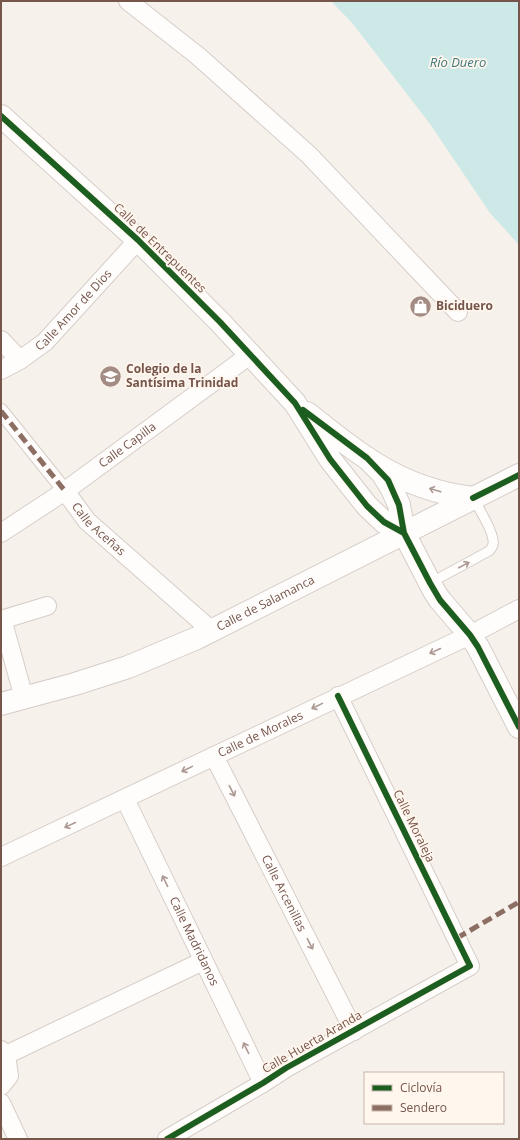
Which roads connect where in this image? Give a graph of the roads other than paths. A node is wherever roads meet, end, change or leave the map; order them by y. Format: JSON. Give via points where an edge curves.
{"nodes":[{"id":1,"x":128,"y":1,"type":"edge"},
{"id":2,"x":1,"y":116,"type":"edge"},
{"id":3,"x":1,"y":133,"type":"edge"},
{"id":4,"x":27,"y":140,"type":"junction"},
{"id":5,"x":138,"y":240,"type":"junction"},
{"id":6,"x":458,"y":312,"type":"dead end"},
{"id":7,"x":1,"y":340,"type":"edge"},
{"id":8,"x":251,"y":354,"type":"junction"},
{"id":9,"x":20,"y":360,"type":"junction"},
{"id":10,"x":1,"y":370,"type":"edge"},
{"id":11,"x":295,"y":404,"type":"junction"},
{"id":12,"x":1,"y":411,"type":"edge"},
{"id":13,"x":367,"y":458,"type":"junction"},
{"id":14,"x":519,"y":475,"type":"edge"},
{"id":15,"x":65,"y":491,"type":"junction"},
{"id":16,"x":473,"y":498,"type":"junction"},
{"id":17,"x":1,"y":533,"type":"edge"},
{"id":18,"x":404,"y":533,"type":"junction"},
{"id":19,"x":430,"y":583,"type":"junction"},
{"id":20,"x":47,"y":606,"type":"dead end"},
{"id":21,"x":519,"y":609,"type":"edge"},
{"id":22,"x":2,"y":619,"type":"edge"},
{"id":23,"x":212,"y":631,"type":"junction"},
{"id":24,"x":470,"y":635,"type":"junction"},
{"id":25,"x":338,"y":696,"type":"junction"},
{"id":26,"x":24,"y":698,"type":"junction"},
{"id":27,"x":1,"y":704,"type":"edge"},
{"id":28,"x":519,"y":727,"type":"edge"},
{"id":29,"x":214,"y":756,"type":"junction"},
{"id":30,"x":125,"y":799,"type":"junction"},
{"id":31,"x":1,"y":857,"type":"edge"},
{"id":32,"x":203,"y":961,"type":"junction"},
{"id":33,"x":470,"y":966,"type":"joint"},
{"id":34,"x":354,"y":1030,"type":"junction"},
{"id":35,"x":4,"y":1052,"type":"edge"},
{"id":36,"x":263,"y":1083,"type":"junction"},
{"id":37,"x":1,"y":1086,"type":"edge"},
{"id":38,"x":1,"y":1103,"type":"edge"},
{"id":39,"x":18,"y":1139,"type":"edge"},
{"id":40,"x":167,"y":1139,"type":"edge"}],
"edges":[{"from":1,"to":6,"type":"street","via":[[198,56],[308,155]]},
{"from":2,"to":4,"type":"street","name":"Calle de Entrepuentes"},
{"from":3,"to":4,"type":"street"},
{"from":4,"to":5,"type":"street","name":"Calle de Entrepuentes"},
{"from":5,"to":8,"type":"street","name":"Calle de Entrepuentes"},
{"from":5,"to":9,"type":"street","name":"Calle Amor de Dios","via":[[45,342]]},
{"from":7,"to":9,"type":"street"},
{"from":8,"to":11,"type":"street","name":"Calle de Entrepuentes"},
{"from":8,"to":15,"type":"street","name":"Calle Capilla"},
{"from":9,"to":10,"type":"street","name":"Calle Amor de Dios"},
{"from":11,"to":13,"type":"street","name":"Calle de Entrepuentes"},
{"from":11,"to":18,"type":"street","name":"Calle de Entrepuentes","via":[[330,459],[367,506],[384,522]]},
{"from":12,"to":15,"type":"street","name":"Calle Aceñas"},
{"from":16,"to":13,"type":"street","name":"Calle de Entrepuentes","one_way":true,"via":[[425,487],[396,475]]},
{"from":13,"to":18,"type":"street","name":"Calle de Entrepuentes","via":[[385,477],[396,496],[400,505]]},
{"from":14,"to":16,"type":"street","name":"Calle de Salamanca"},
{"from":15,"to":17,"type":"street","name":"Calle Capilla"},
{"from":15,"to":23,"type":"street","name":"Calle Aceñas","via":[[87,521]]},
{"from":16,"to":18,"type":"street","name":"Calle de Salamanca"},
{"from":19,"to":16,"type":"lane","one_way":true,"via":[[492,548],[492,534]]},
{"from":18,"to":19,"type":"street"},
{"from":18,"to":23,"type":"street","name":"Calle de Salamanca"},
{"from":19,"to":24,"type":"street","via":[[440,600]]},
{"from":20,"to":22,"type":"street"},
{"from":21,"to":24,"type":"street","name":"Calle de Morales"},
{"from":22,"to":26,"type":"street"},
{"from":23,"to":26,"type":"street","name":"Calle de Salamanca","via":[[128,667]]},
{"from":24,"to":25,"type":"street","name":"Calle de Morales","one_way":true},
{"from":24,"to":28,"type":"street"},
{"from":25,"to":29,"type":"street","name":"Calle de Morales","one_way":true},
{"from":25,"to":33,"type":"street","name":"Calle Moraleja"},
{"from":26,"to":27,"type":"street","name":"Calle de Salamanca"},
{"from":29,"to":30,"type":"street","name":"Calle de Morales","one_way":true},
{"from":29,"to":34,"type":"street","name":"Calle Arcenillas","one_way":true},
{"from":30,"to":31,"type":"street","name":"Calle de Morales","one_way":true},
{"from":32,"to":30,"type":"street","name":"Calle Madridanos","one_way":true},
{"from":32,"to":35,"type":"street"},
{"from":36,"to":32,"type":"street","name":"Calle Madridanos","one_way":true},
{"from":33,"to":34,"type":"street","name":"Calle Huerta Aranda"},
{"from":34,"to":36,"type":"street","name":"Calle Huerta Aranda"},
{"from":35,"to":37,"type":"street","via":[[8,1076]]},
{"from":36,"to":40,"type":"street","name":"Calle Huerta Aranda"},
{"from":38,"to":39,"type":"street"}]}
